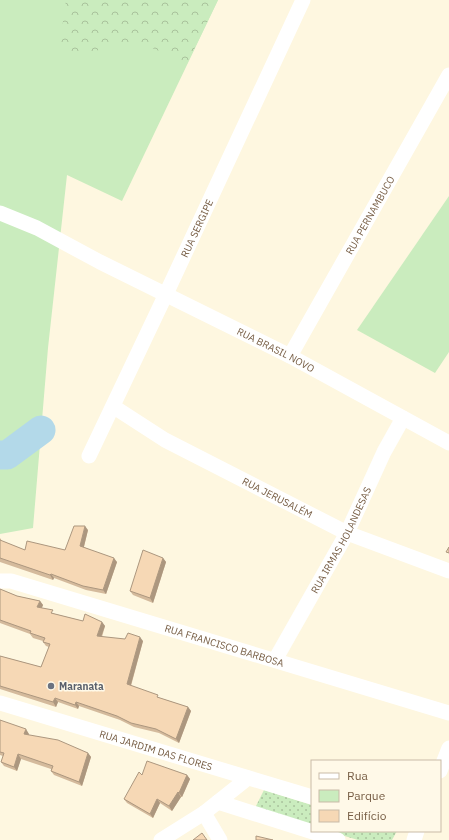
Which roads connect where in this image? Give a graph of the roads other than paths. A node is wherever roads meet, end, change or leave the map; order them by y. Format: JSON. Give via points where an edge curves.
{"nodes":[{"id":1,"x":303,"y":0,"type":"edge"},
{"id":2,"x":449,"y":75,"type":"edge"},
{"id":3,"x":0,"y":213,"type":"edge"},
{"id":4,"x":166,"y":294,"type":"junction"},
{"id":5,"x":290,"y":356,"type":"junction"},
{"id":6,"x":114,"y":407,"type":"junction"},
{"id":7,"x":403,"y":418,"type":"junction"},
{"id":8,"x":449,"y":443,"type":"edge"},
{"id":9,"x":89,"y":456,"type":"dead end"},
{"id":10,"x":348,"y":533,"type":"junction"},
{"id":11,"x":449,"y":571,"type":"edge"},
{"id":12,"x":0,"y":581,"type":"edge"},
{"id":13,"x":275,"y":660,"type":"junction"},
{"id":14,"x":0,"y":703,"type":"edge"},
{"id":15,"x":449,"y":713,"type":"edge"},
{"id":16,"x":449,"y":748,"type":"edge"},
{"id":17,"x":441,"y":768,"type":"edge"},
{"id":18,"x":248,"y":778,"type":"junction"},
{"id":19,"x":311,"y":797,"type":"edge"},
{"id":20,"x":218,"y":802,"type":"junction"},
{"id":21,"x":204,"y":813,"type":"junction"},
{"id":22,"x":311,"y":831,"type":"edge"},
{"id":23,"x":313,"y":832,"type":"edge"},
{"id":24,"x":161,"y":840,"type":"edge"},
{"id":25,"x":220,"y":840,"type":"edge"},
{"id":26,"x":338,"y":840,"type":"edge"}],
"edges":[{"from":1,"to":4,"type":"street","name":"RUA SERGIPE"},
{"from":2,"to":5,"type":"street","name":"RUA PERNAMBUCO"},
{"from":3,"to":4,"type":"street","name":"RUA BRASIL NOVO","via":[[37,228]]},
{"from":4,"to":5,"type":"street","name":"RUA BRASIL NOVO"},
{"from":4,"to":6,"type":"street","name":"RUA SERGIPE"},
{"from":5,"to":7,"type":"street","name":"RUA BRASIL NOVO"},
{"from":6,"to":9,"type":"street","name":"RUA SERGIPE"},
{"from":6,"to":10,"type":"street","name":"RUA JERUSALÉM","via":[[165,440]]},
{"from":7,"to":8,"type":"street","name":"RUA BRASIL NOVO"},
{"from":7,"to":10,"type":"street","name":"RUA IRMAS HOLANDESAS","via":[[384,452]]},
{"from":10,"to":11,"type":"street","name":"RUA JERUSALÉM"},
{"from":10,"to":13,"type":"street","name":"RUA IRMAS HOLANDESAS"},
{"from":12,"to":13,"type":"street","name":"RUA FRANCISCO BARBOSA","via":[[10,581]]},
{"from":13,"to":15,"type":"street","name":"RUA FRANCISCO BARBOSA"},
{"from":14,"to":18,"type":"street","name":"RUA JARDIM DAS FLORES"},
{"from":16,"to":17,"type":"street"},
{"from":18,"to":19,"type":"street","name":"RUA JARDIM DAS FLORES"},
{"from":18,"to":20,"type":"street"},
{"from":20,"to":21,"type":"street"},
{"from":20,"to":22,"type":"street"},
{"from":21,"to":24,"type":"street"},
{"from":21,"to":25,"type":"street"},
{"from":23,"to":26,"type":"street"}]}
